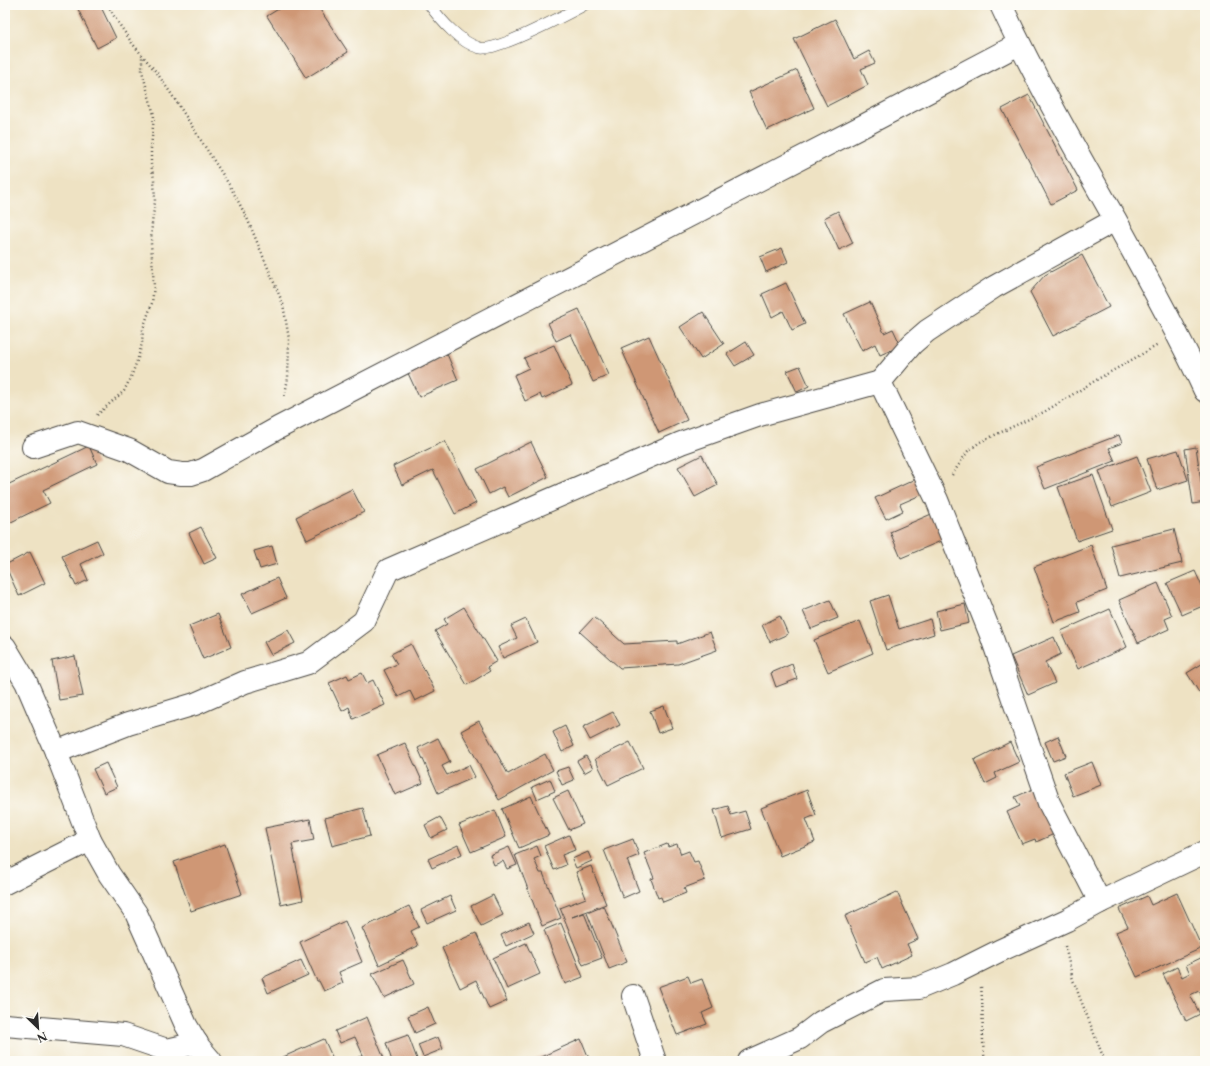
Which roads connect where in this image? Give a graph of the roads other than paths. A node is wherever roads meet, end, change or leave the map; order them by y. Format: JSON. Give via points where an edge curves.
{"nodes":[{"id":1,"x":430,"y":5,"type":"edge"},
{"id":2,"x":584,"y":5,"type":"edge"},
{"id":3,"x":1001,"y":5,"type":"edge"},
{"id":4,"x":1019,"y":44,"type":"junction"},
{"id":5,"x":1115,"y":220,"type":"junction"},
{"id":6,"x":880,"y":382,"type":"junction"},
{"id":7,"x":1205,"y":391,"type":"edge"},
{"id":8,"x":33,"y":447,"type":"dead end"},
{"id":9,"x":5,"y":647,"type":"edge"},
{"id":10,"x":56,"y":752,"type":"junction"},
{"id":11,"x":90,"y":840,"type":"junction"},
{"id":12,"x":1205,"y":852,"type":"edge"},
{"id":13,"x":5,"y":883,"type":"edge"},
{"id":14,"x":1100,"y":902,"type":"junction"},
{"id":15,"x":634,"y":996,"type":"dead end"},
{"id":16,"x":5,"y":1025,"type":"edge"},
{"id":17,"x":197,"y":1043,"type":"junction"},
{"id":18,"x":774,"y":1056,"type":"edge"},
{"id":19,"x":211,"y":1061,"type":"edge"},
{"id":20,"x":654,"y":1061,"type":"edge"},
{"id":21,"x":749,"y":1061,"type":"edge"}],
"edges":[{"from":1,"to":2,"type":"lane","via":[[461,39],[481,49],[514,39]]},
{"from":3,"to":4,"type":"street"},
{"from":4,"to":5,"type":"street"},
{"from":4,"to":8,"type":"street","via":[[278,428],[203,470],[191,474],[168,472],[129,450],[78,432]]},
{"from":5,"to":6,"type":"street","via":[[994,287],[927,331],[912,344]]},
{"from":5,"to":7,"type":"street","via":[[1153,287]]},
{"from":6,"to":10,"type":"street","via":[[760,415],[681,443],[420,555],[388,570],[364,621],[308,663],[245,682],[195,704],[128,724]]},
{"from":6,"to":14,"type":"street","via":[[937,500],[992,635],[1049,803]]},
{"from":9,"to":10,"type":"street","via":[[26,682]]},
{"from":10,"to":11,"type":"street"},
{"from":11,"to":13,"type":"street"},
{"from":11,"to":17,"type":"street","via":[[109,874],[136,913],[186,1025]]},
{"from":12,"to":14,"type":"street"},
{"from":14,"to":18,"type":"street","via":[[1067,920],[919,988],[884,990],[821,1022]]},
{"from":15,"to":20,"type":"street"},
{"from":16,"to":17,"type":"street","via":[[123,1035],[167,1050]]},
{"from":17,"to":19,"type":"street"},
{"from":18,"to":21,"type":"street"}]}
